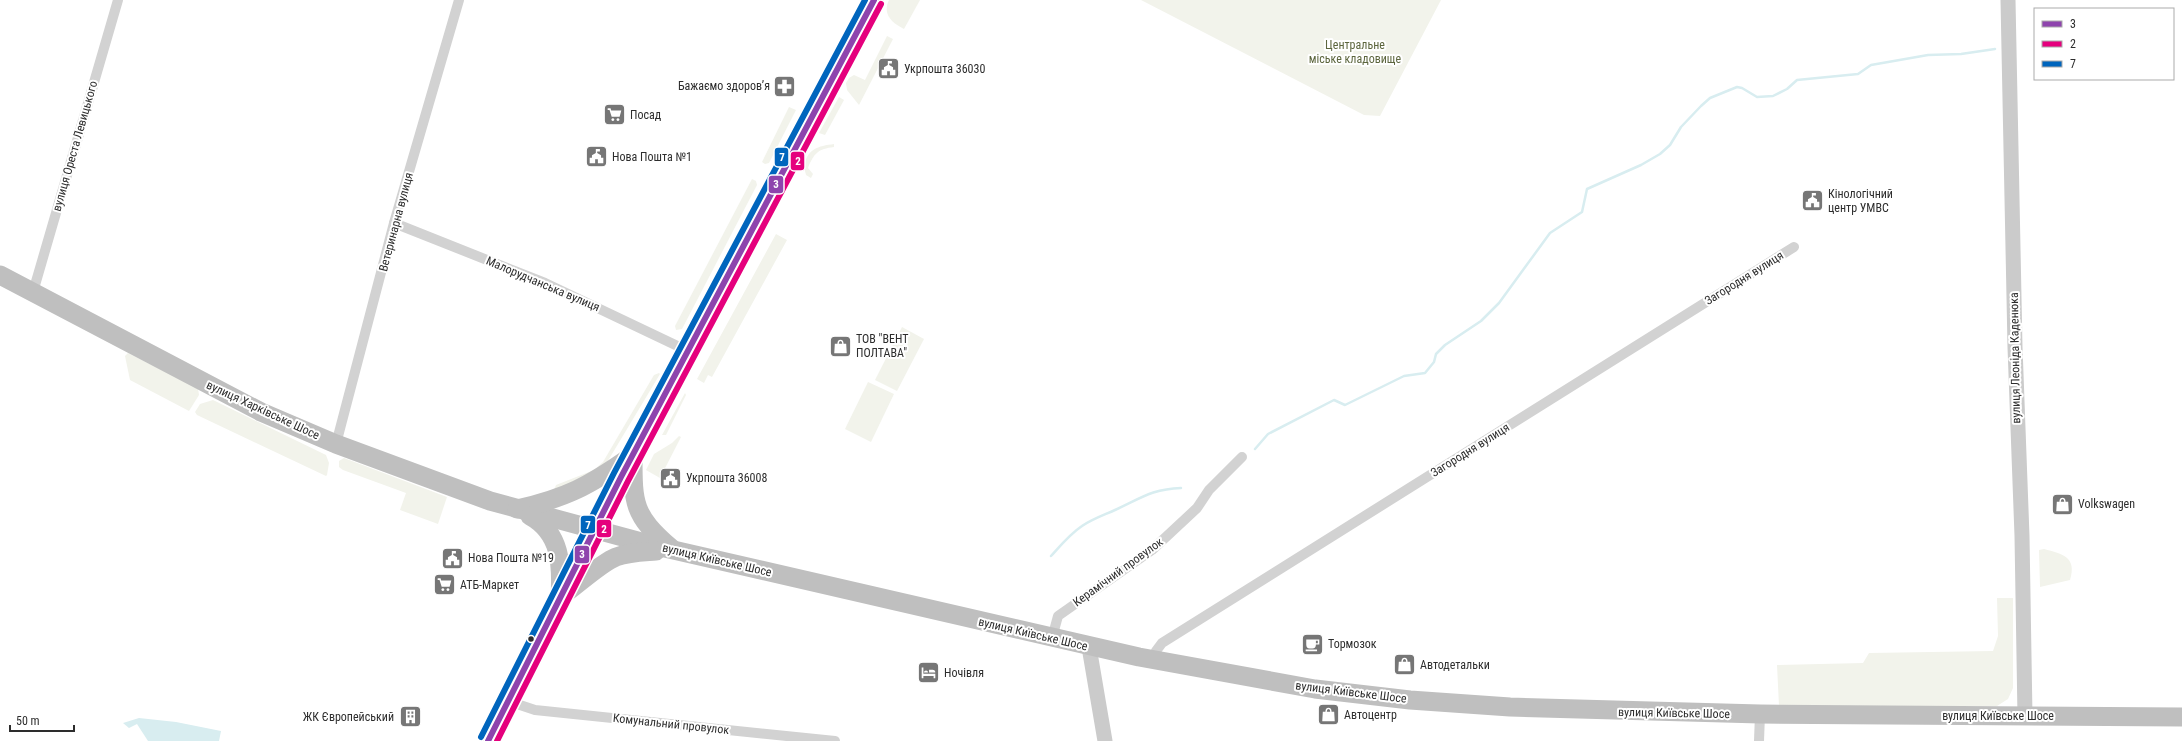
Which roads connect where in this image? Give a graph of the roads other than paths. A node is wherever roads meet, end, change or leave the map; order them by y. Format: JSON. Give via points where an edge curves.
{"nodes":[{"id":1,"x":118,"y":0,"type":"edge"},
{"id":2,"x":459,"y":0,"type":"edge"},
{"id":3,"x":874,"y":0,"type":"edge"},
{"id":4,"x":2008,"y":0,"type":"edge"},
{"id":5,"x":394,"y":223,"type":"junction"},
{"id":6,"x":1794,"y":247,"type":"dead end"},
{"id":7,"x":0,"y":275,"type":"edge"},
{"id":8,"x":33,"y":292,"type":"junction"},
{"id":9,"x":688,"y":351,"type":"junction"},
{"id":10,"x":336,"y":444,"type":"junction"},
{"id":11,"x":633,"y":455,"type":"junction"},
{"id":12,"x":1242,"y":457,"type":"dead end"},
{"id":13,"x":516,"y":509,"type":"junction"},
{"id":14,"x":539,"y":516,"type":"joint"},
{"id":15,"x":594,"y":530,"type":"junction"},
{"id":16,"x":674,"y":550,"type":"junction"},
{"id":17,"x":560,"y":597,"type":"junction"},
{"id":18,"x":1052,"y":638,"type":"junction"},
{"id":19,"x":1089,"y":647,"type":"junction"},
{"id":20,"x":1154,"y":660,"type":"junction"},
{"id":21,"x":508,"y":701,"type":"junction"},
{"id":22,"x":1760,"y":714,"type":"junction"},
{"id":23,"x":2025,"y":716,"type":"junction"},
{"id":24,"x":2182,"y":717,"type":"edge"},
{"id":25,"x":801,"y":739,"type":"edge"},
{"id":26,"x":488,"y":741,"type":"edge"},
{"id":27,"x":835,"y":741,"type":"edge"},
{"id":28,"x":1105,"y":741,"type":"edge"},
{"id":29,"x":1759,"y":741,"type":"edge"}],
"edges":[{"from":1,"to":8,"type":"street","name":"вулиця Ореста Левицького"},
{"from":2,"to":5,"type":"street","name":"Ветеринарна вулиця"},
{"from":3,"to":9,"type":"highway"},
{"from":4,"to":23,"type":"street","name":"вулиця Леоніда Каденюка","via":[[2014,347],[2022,536]]},
{"from":5,"to":9,"type":"street","name":"Малорудчанська вулиця","via":[[545,283]]},
{"from":5,"to":10,"type":"street","name":"Ветеринарна вулиця"},
{"from":6,"to":20,"type":"street","name":"Загородня вулиця","via":[[1162,643],[1156,651]]},
{"from":7,"to":8,"type":"highway","name":"вулиця Харківське Шосе"},
{"from":8,"to":10,"type":"highway","name":"вулиця Харківське Шосе","via":[[261,412]]},
{"from":9,"to":11,"type":"highway"},
{"from":10,"to":13,"type":"highway","name":"вулиця Харківське Шосе"},
{"from":11,"to":13,"type":"highway","via":[[570,494]]},
{"from":11,"to":15,"type":"highway"},
{"from":11,"to":16,"type":"highway","via":[[634,499],[637,509],[650,530]]},
{"from":12,"to":18,"type":"street","name":"Керамічний провулок","via":[[1209,490],[1197,508],[1152,550],[1058,616]]},
{"from":13,"to":14,"type":"highway","name":"вулиця Харківське Шосе"},
{"from":13,"to":17,"type":"highway","via":[[542,525],[553,539],[561,566]]},
{"from":14,"to":15,"type":"highway","name":"вулиця Київське Шосе"},
{"from":15,"to":16,"type":"highway","name":"вулиця Київське Шосе"},
{"from":15,"to":17,"type":"main road"},
{"from":16,"to":17,"type":"highway","via":[[632,553],[617,557],[606,562]]},
{"from":16,"to":18,"type":"highway","name":"вулиця Київське Шосе"},
{"from":17,"to":21,"type":"main road"},
{"from":18,"to":19,"type":"highway","name":"вулиця Київське Шосе"},
{"from":19,"to":20,"type":"highway","name":"вулиця Київське Шосе"},
{"from":19,"to":28,"type":"street"},
{"from":20,"to":22,"type":"highway","name":"вулиця Київське Шосе","via":[[1315,688],[1410,700],[1578,711]]},
{"from":21,"to":25,"type":"street","name":"Комунальний провулок","via":[[535,710]]},
{"from":21,"to":26,"type":"main road"},
{"from":22,"to":23,"type":"highway","name":"вулиця Київське Шосе"},
{"from":22,"to":29,"type":"street"},
{"from":23,"to":24,"type":"highway","name":"вулиця Київське Шосе"},
{"from":25,"to":27,"type":"street","name":"Комунальний провулок"}]}
